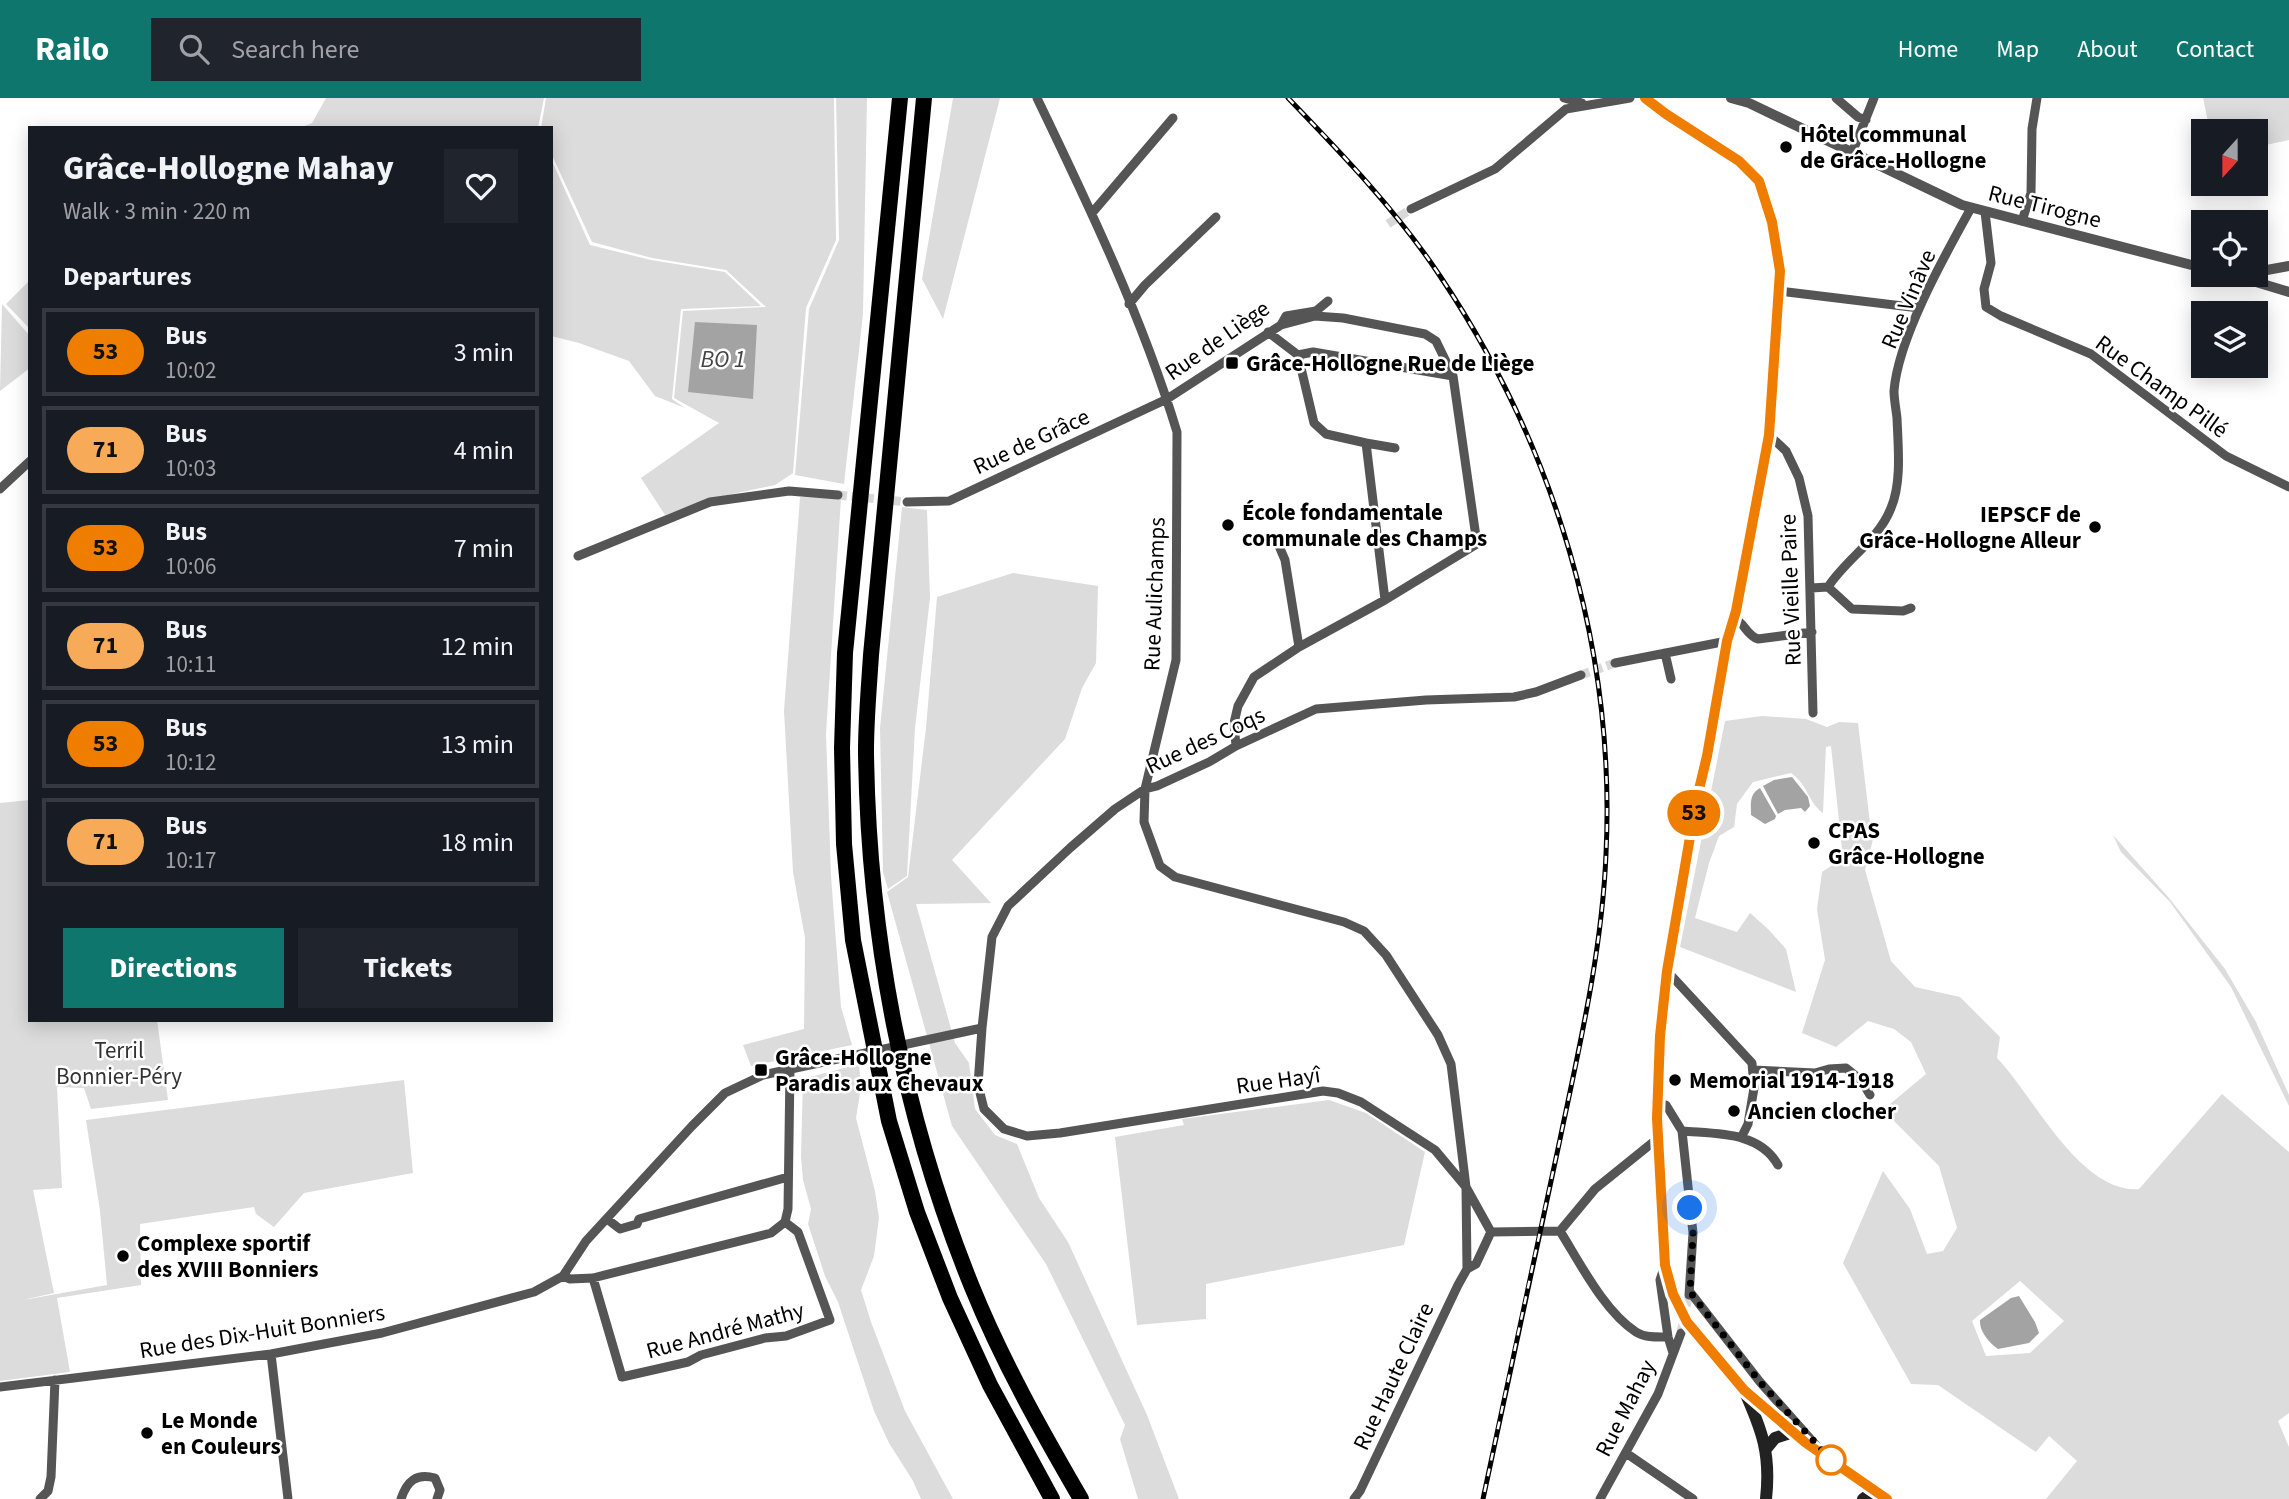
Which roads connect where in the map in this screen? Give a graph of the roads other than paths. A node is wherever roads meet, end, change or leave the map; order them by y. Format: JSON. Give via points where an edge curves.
{"nodes":[{"id":1,"x":900,"y":98,"type":"edge"},
{"id":2,"x":924,"y":98,"type":"edge"},
{"id":3,"x":1037,"y":98,"type":"edge"},
{"id":4,"x":1564,"y":98,"type":"edge"},
{"id":5,"x":1630,"y":98,"type":"edge"},
{"id":6,"x":1645,"y":98,"type":"edge"},
{"id":7,"x":1731,"y":98,"type":"edge"},
{"id":8,"x":1836,"y":98,"type":"edge"},
{"id":9,"x":1874,"y":98,"type":"edge"},
{"id":10,"x":2037,"y":98,"type":"edge"},
{"id":11,"x":1587,"y":105,"type":"junction"},
{"id":12,"x":1173,"y":118,"type":"dead end"},
{"id":13,"x":1866,"y":120,"type":"junction"},
{"id":14,"x":1852,"y":153,"type":"junction"},
{"id":15,"x":1971,"y":208,"type":"junction"},
{"id":16,"x":1411,"y":209,"type":"tunnel mouth"},
{"id":17,"x":1985,"y":212,"type":"junction"},
{"id":18,"x":1092,"y":213,"type":"junction"},
{"id":19,"x":1216,"y":217,"type":"dead end"},
{"id":20,"x":2022,"y":221,"type":"junction"},
{"id":21,"x":2191,"y":265,"type":"edge"},
{"id":22,"x":2289,"y":266,"type":"edge"},
{"id":23,"x":2268,"y":270,"type":"edge"},
{"id":24,"x":2268,"y":285,"type":"edge"},
{"id":25,"x":1779,"y":291,"type":"junction"},
{"id":26,"x":2289,"y":292,"type":"edge"},
{"id":27,"x":1328,"y":301,"type":"dead end"},
{"id":28,"x":1129,"y":304,"type":"junction"},
{"id":29,"x":1919,"y":308,"type":"junction"},
{"id":30,"x":1281,"y":325,"type":"junction"},
{"id":31,"x":1268,"y":332,"type":"junction"},
{"id":32,"x":1298,"y":355,"type":"junction"},
{"id":33,"x":1453,"y":376,"type":"junction"},
{"id":34,"x":1167,"y":399,"type":"junction"},
{"id":35,"x":1769,"y":435,"type":"junction"},
{"id":36,"x":1366,"y":443,"type":"junction"},
{"id":37,"x":1395,"y":448,"type":"dead end"},
{"id":38,"x":28,"y":463,"type":"edge"},
{"id":39,"x":2289,"y":487,"type":"edge"},
{"id":40,"x":0,"y":488,"type":"edge"},
{"id":41,"x":838,"y":495,"type":"tunnel mouth"},
{"id":42,"x":907,"y":502,"type":"tunnel mouth"},
{"id":43,"x":1279,"y":546,"type":"dead end"},
{"id":44,"x":578,"y":556,"type":"dead end"},
{"id":45,"x":1820,"y":588,"type":"junction"},
{"id":46,"x":1385,"y":600,"type":"junction"},
{"id":47,"x":1911,"y":608,"type":"dead end"},
{"id":48,"x":1734,"y":618,"type":"junction"},
{"id":49,"x":1812,"y":632,"type":"junction"},
{"id":50,"x":1727,"y":641,"type":"junction"},
{"id":51,"x":1298,"y":646,"type":"junction"},
{"id":52,"x":1665,"y":653,"type":"junction"},
{"id":53,"x":1615,"y":663,"type":"tunnel mouth"},
{"id":54,"x":1581,"y":675,"type":"tunnel mouth"},
{"id":55,"x":1671,"y":679,"type":"dead end"},
{"id":56,"x":1813,"y":713,"type":"dead end"},
{"id":57,"x":1236,"y":746,"type":"junction"},
{"id":58,"x":1145,"y":789,"type":"junction"},
{"id":59,"x":1667,"y":971,"type":"junction"},
{"id":60,"x":982,"y":1028,"type":"junction"},
{"id":61,"x":790,"y":1069,"type":"junction"},
{"id":62,"x":1753,"y":1070,"type":"junction"},
{"id":63,"x":1870,"y":1096,"type":"dead end"},
{"id":64,"x":1658,"y":1102,"type":"junction"},
{"id":65,"x":1682,"y":1131,"type":"junction"},
{"id":66,"x":1742,"y":1136,"type":"junction"},
{"id":67,"x":1657,"y":1139,"type":"junction"},
{"id":68,"x":1778,"y":1165,"type":"dead end"},
{"id":69,"x":788,"y":1177,"type":"junction"},
{"id":70,"x":1466,"y":1188,"type":"junction"},
{"id":71,"x":607,"y":1219,"type":"junction"},
{"id":72,"x":785,"y":1222,"type":"junction"},
{"id":73,"x":1560,"y":1231,"type":"junction"},
{"id":74,"x":1491,"y":1232,"type":"junction"},
{"id":75,"x":1665,"y":1265,"type":"junction"},
{"id":76,"x":1467,"y":1269,"type":"junction"},
{"id":77,"x":563,"y":1276,"type":"junction"},
{"id":78,"x":593,"y":1278,"type":"junction"},
{"id":79,"x":1681,"y":1333,"type":"tunnel mouth"},
{"id":80,"x":1668,"y":1337,"type":"junction"},
{"id":81,"x":271,"y":1353,"type":"junction"},
{"id":82,"x":1673,"y":1353,"type":"junction"},
{"id":83,"x":55,"y":1380,"type":"junction"},
{"id":84,"x":0,"y":1387,"type":"edge"},
{"id":85,"x":1744,"y":1390,"type":"junction"},
{"id":86,"x":1793,"y":1432,"type":"junction"},
{"id":87,"x":1766,"y":1449,"type":"junction"},
{"id":88,"x":1626,"y":1453,"type":"junction"},
{"id":89,"x":1826,"y":1457,"type":"junction"},
{"id":90,"x":1874,"y":1491,"type":"junction"},
{"id":91,"x":50,"y":1495,"type":"edge"},
{"id":92,"x":40,"y":1499,"type":"edge"},
{"id":93,"x":289,"y":1499,"type":"edge"},
{"id":94,"x":401,"y":1499,"type":"edge"},
{"id":95,"x":438,"y":1499,"type":"edge"},
{"id":96,"x":1052,"y":1499,"type":"edge"},
{"id":97,"x":1081,"y":1499,"type":"edge"},
{"id":98,"x":1354,"y":1499,"type":"edge"},
{"id":99,"x":1600,"y":1499,"type":"edge"},
{"id":100,"x":1693,"y":1499,"type":"edge"},
{"id":101,"x":1766,"y":1499,"type":"edge"},
{"id":102,"x":1863,"y":1499,"type":"edge"},
{"id":103,"x":1887,"y":1499,"type":"edge"}],
"edges":[{"from":1,"to":96,"type":"highway","via":[[845,653],[844,844],[853,940],[889,1121],[917,1212],[990,1385]]},
{"from":2,"to":97,"type":"highway","via":[[870,655],[866,748],[878,936],[914,1116],[941,1205],[1012,1374]]},
{"from":3,"to":18,"type":"street","name":"Rue Aulichamps"},
{"from":4,"to":11,"type":"street"},
{"from":5,"to":11,"type":"street"},
{"from":6,"to":25,"type":"street","via":[[1739,161],[1762,186],[1780,271]]},
{"from":7,"to":14,"type":"street","name":"Rue Tirogne"},
{"from":8,"to":13,"type":"street"},
{"from":9,"to":13,"type":"street"},
{"from":10,"to":20,"type":"street","via":[[2031,193]]},
{"from":11,"to":16,"type":"street","via":[[1566,109],[1495,169]]},
{"from":12,"to":18,"type":"street"},
{"from":13,"to":14,"type":"street"},
{"from":14,"to":15,"type":"street","name":"Rue Tirogne"},
{"from":15,"to":17,"type":"street","name":"Rue Tirogne"},
{"from":15,"to":29,"type":"street","name":"Rue Vinâve"},
{"from":17,"to":20,"type":"street","name":"Rue Tirogne"},
{"from":17,"to":39,"type":"street","name":"Rue Champ Pillé","via":[[1991,263],[1984,289],[1986,307],[2091,354],[2226,456]]},
{"from":18,"to":28,"type":"street","name":"Rue Aulichamps"},
{"from":19,"to":28,"type":"street"},
{"from":20,"to":21,"type":"street","name":"Rue Tirogne"},
{"from":22,"to":23,"type":"street"},
{"from":24,"to":26,"type":"street"},
{"from":25,"to":29,"type":"street"},
{"from":25,"to":35,"type":"street"},
{"from":27,"to":30,"type":"street","name":"Rue de Liège","via":[[1316,311],[1286,316]]},
{"from":28,"to":34,"type":"street","name":"Rue Aulichamps"},
{"from":29,"to":45,"type":"street","name":"Rue Vinâve","via":[[1894,391],[1896,495],[1884,524],[1868,544]]},
{"from":30,"to":31,"type":"street","name":"Rue de Liège"},
{"from":30,"to":33,"type":"street","via":[[1315,317],[1343,318],[1425,334],[1436,341]]},
{"from":31,"to":32,"type":"street"},
{"from":31,"to":34,"type":"street","name":"Rue de Liège"},
{"from":32,"to":33,"type":"street","via":[[1313,352]]},
{"from":32,"to":36,"type":"street","via":[[1314,422],[1326,434]]},
{"from":33,"to":46,"type":"street","via":[[1477,544]]},
{"from":34,"to":42,"type":"street","name":"Rue de Grâce","via":[[949,501]]},
{"from":34,"to":58,"type":"street","name":"Rue Aulichamps","via":[[1177,432],[1176,660]]},
{"from":35,"to":45,"type":"street","name":"Rue Vieille Paire","via":[[1786,451],[1805,493]]},
{"from":35,"to":48,"type":"street"},
{"from":36,"to":37,"type":"street"},
{"from":36,"to":46,"type":"street"},
{"from":38,"to":40,"type":"street"},
{"from":41,"to":44,"type":"street","via":[[789,491],[710,502]]},
{"from":43,"to":51,"type":"street"},
{"from":45,"to":47,"type":"street","via":[[1852,609]]},
{"from":45,"to":49,"type":"street","name":"Rue Vieille Paire"},
{"from":46,"to":51,"type":"street"},
{"from":48,"to":49,"type":"street","via":[[1758,639]]},
{"from":48,"to":50,"type":"street"},
{"from":49,"to":56,"type":"street","name":"Rue Vieille Paire"},
{"from":50,"to":52,"type":"street"},
{"from":50,"to":59,"type":"street"},
{"from":51,"to":57,"type":"street","via":[[1254,677],[1238,706]]},
{"from":52,"to":53,"type":"street"},
{"from":52,"to":55,"type":"street"},
{"from":54,"to":57,"type":"street","name":"Rue des Coqs","via":[[1514,697],[1316,709]]},
{"from":57,"to":58,"type":"street","name":"Rue des Coqs"},
{"from":58,"to":60,"type":"street","name":"Rue des Coqs","via":[[1115,809],[1008,906],[992,937]]},
{"from":58,"to":70,"type":"street","name":"Rue Aulichamps","via":[[1144,822],[1150,845],[1160,866],[1175,877],[1344,922],[1364,931],[1387,955],[1451,1064]]},
{"from":59,"to":62,"type":"street","via":[[1752,1063]]},
{"from":59,"to":64,"type":"street"},
{"from":60,"to":61,"type":"street","name":"Rue des Dix-Huit Bonniers"},
{"from":60,"to":70,"type":"street","name":"Rue Hayî","via":[[978,1085],[984,1109],[1004,1129],[1027,1136],[1060,1133],[1323,1091],[1361,1102],[1435,1150]]},
{"from":61,"to":69,"type":"street"},
{"from":61,"to":71,"type":"street","name":"Rue des Dix-Huit Bonniers","via":[[763,1075],[725,1093]]},
{"from":62,"to":63,"type":"street","via":[[1815,1073],[1846,1068],[1861,1080]]},
{"from":62,"to":66,"type":"street","via":[[1748,1124]]},
{"from":64,"to":65,"type":"street","via":[[1666,1105]]},
{"from":64,"to":67,"type":"street"},
{"from":65,"to":66,"type":"street"},
{"from":65,"to":89,"type":"street","via":[[1693,1233],[1689,1294]]},
{"from":66,"to":68,"type":"street","via":[[1773,1155]]},
{"from":67,"to":73,"type":"street","via":[[1595,1189]]},
{"from":67,"to":75,"type":"street"},
{"from":69,"to":71,"type":"street","via":[[639,1219],[620,1229]]},
{"from":69,"to":72,"type":"street"},
{"from":70,"to":74,"type":"street","name":"Rue Hayî"},
{"from":70,"to":76,"type":"street","name":"Rue Aulichamps"},
{"from":71,"to":77,"type":"street","name":"Rue des Dix-Huit Bonniers"},
{"from":72,"to":78,"type":"street","via":[[771,1233]]},
{"from":72,"to":78,"type":"street","name":"Rue André Mathy","via":[[798,1232],[830,1320],[786,1336],[622,1377]]},
{"from":73,"to":74,"type":"street"},
{"from":73,"to":80,"type":"street","via":[[1613,1311],[1637,1334]]},
{"from":74,"to":76,"type":"street","name":"Rue Haute Claire","via":[[1476,1264]]},
{"from":75,"to":80,"type":"street","via":[[1660,1280]]},
{"from":75,"to":85,"type":"street","via":[[1687,1322]]},
{"from":76,"to":98,"type":"street","name":"Rue Haute Claire"},
{"from":77,"to":78,"type":"street"},
{"from":77,"to":81,"type":"street","name":"Rue des Dix-Huit Bonniers","via":[[534,1292],[399,1328]]},
{"from":79,"to":82,"type":"street","name":"Rue Mahay"},
{"from":80,"to":82,"type":"street"},
{"from":81,"to":83,"type":"street","name":"Rue des Dix-Huit Bonniers"},
{"from":81,"to":93,"type":"street"},
{"from":82,"to":88,"type":"street","name":"Rue Mahay","via":[[1658,1394]]},
{"from":83,"to":84,"type":"street","name":"Rue des Dix-Huit Bonniers"},
{"from":83,"to":91,"type":"street"},
{"from":85,"to":86,"type":"street"},
{"from":85,"to":87,"type":"main road"},
{"from":86,"to":87,"type":"main road","via":[[1775,1438]]},
{"from":86,"to":89,"type":"street"},
{"from":87,"to":101,"type":"main road"},
{"from":88,"to":99,"type":"street","name":"Rue Mahay"},
{"from":88,"to":100,"type":"street"},
{"from":89,"to":90,"type":"street"},
{"from":90,"to":102,"type":"main road"},
{"from":90,"to":103,"type":"main road"},
{"from":91,"to":92,"type":"street"},
{"from":94,"to":95,"type":"street","via":[[412,1479],[424,1475],[435,1478]]}]}
